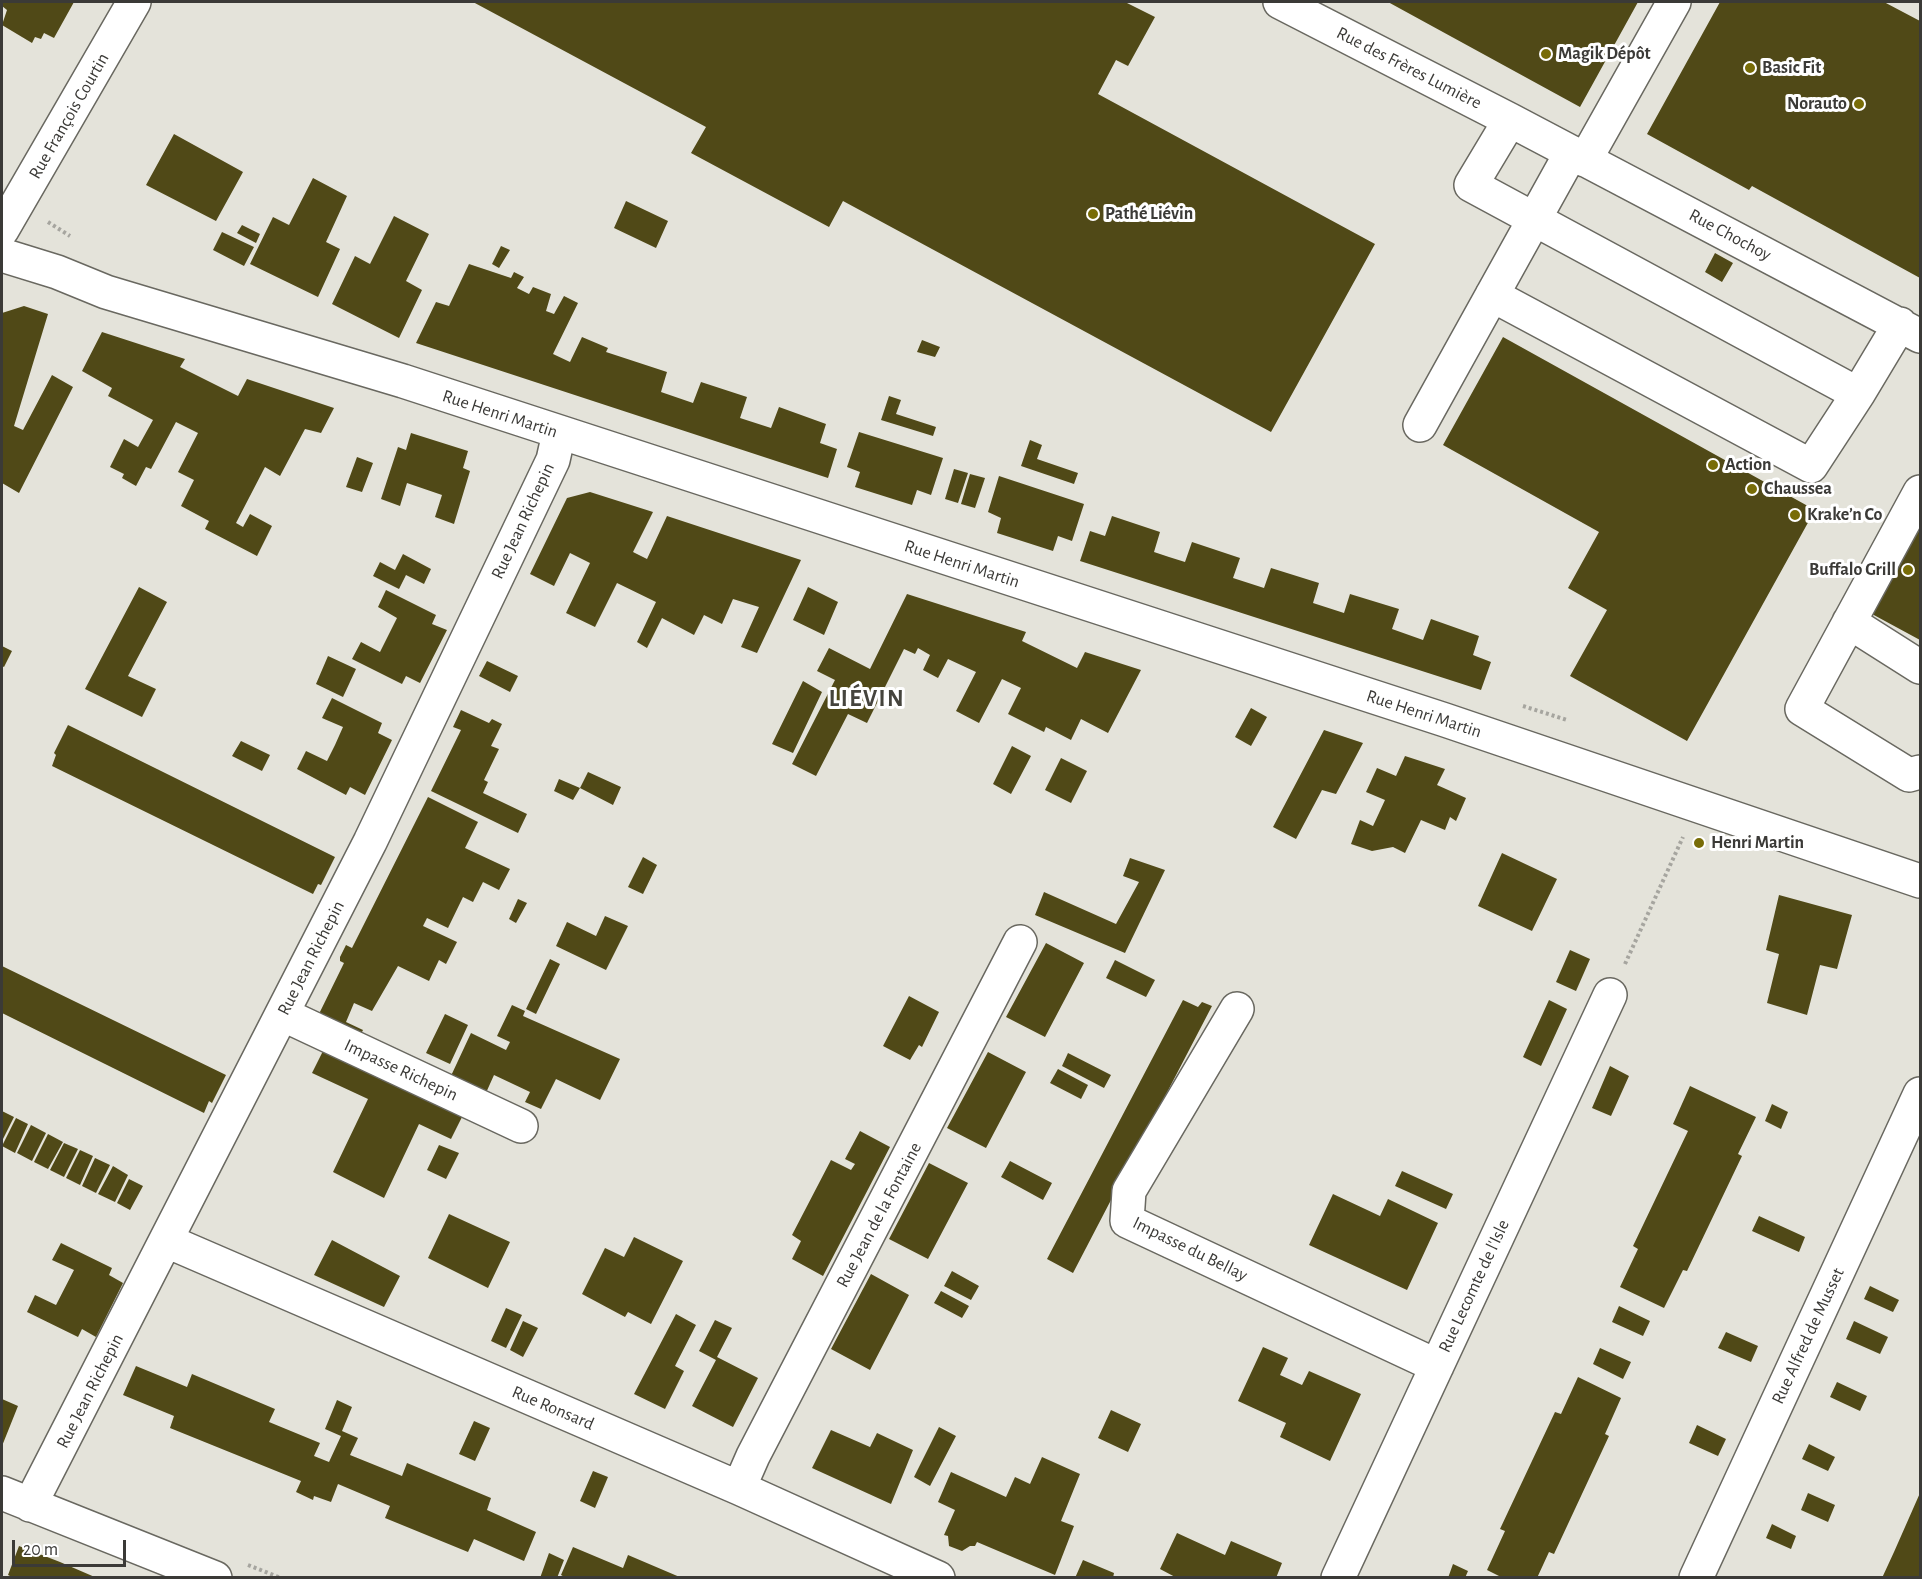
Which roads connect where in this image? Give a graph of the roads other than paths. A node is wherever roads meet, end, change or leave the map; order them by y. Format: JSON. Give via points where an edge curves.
{"nodes":[{"id":1,"x":134,"y":2,"type":"edge"},
{"id":2,"x":1280,"y":2,"type":"edge"},
{"id":3,"x":1674,"y":2,"type":"edge"},
{"id":4,"x":1510,"y":120,"type":"junction"},
{"id":5,"x":1539,"y":135,"type":"joint"},
{"id":6,"x":1578,"y":157,"type":"junction"},
{"id":7,"x":1535,"y":218,"type":"junction"},
{"id":8,"x":2,"y":230,"type":"edge"},
{"id":9,"x":2,"y":255,"type":"edge"},
{"id":10,"x":1492,"y":295,"type":"junction"},
{"id":11,"x":1910,"y":330,"type":"edge"},
{"id":12,"x":1857,"y":394,"type":"junction"},
{"id":13,"x":1420,"y":425,"type":"dead end"},
{"id":14,"x":559,"y":434,"type":"junction"},
{"id":15,"x":1920,"y":492,"type":"edge"},
{"id":16,"x":1849,"y":622,"type":"junction"},
{"id":17,"x":1920,"y":667,"type":"edge"},
{"id":18,"x":1920,"y":772,"type":"edge"},
{"id":19,"x":1920,"y":881,"type":"edge"},
{"id":20,"x":1020,"y":942,"type":"dead end"},
{"id":21,"x":1610,"y":995,"type":"road end"},
{"id":22,"x":1237,"y":1010,"type":"dead end"},
{"id":23,"x":282,"y":1014,"type":"junction"},
{"id":24,"x":1920,"y":1094,"type":"edge"},
{"id":25,"x":520,"y":1126,"type":"dead end"},
{"id":26,"x":167,"y":1241,"type":"junction"},
{"id":27,"x":1437,"y":1366,"type":"junction"},
{"id":28,"x":739,"y":1488,"type":"junction"},
{"id":29,"x":16,"y":1499,"type":"edge"},
{"id":30,"x":215,"y":1578,"type":"edge"},
{"id":31,"x":938,"y":1578,"type":"edge"},
{"id":32,"x":1338,"y":1578,"type":"edge"},
{"id":33,"x":1696,"y":1578,"type":"edge"}],
"edges":[{"from":1,"to":8,"type":"street","name":"Rue François Courtin"},
{"from":2,"to":4,"type":"street","name":"Rue des Frères Lumière"},
{"from":3,"to":6,"type":"street"},
{"from":4,"to":5,"type":"street","name":"Rue des Frères Lumière"},
{"from":4,"to":7,"type":"street","via":[[1471,185]]},
{"from":5,"to":6,"type":"street","name":"Rue Chochoy"},
{"from":6,"to":7,"type":"street"},
{"from":6,"to":11,"type":"street","name":"Rue Chochoy"},
{"from":7,"to":10,"type":"street"},
{"from":7,"to":12,"type":"street"},
{"from":9,"to":14,"type":"street","name":"Rue Henri Martin","via":[[106,292],[403,381]]},
{"from":10,"to":12,"type":"street","via":[[1811,466]]},
{"from":10,"to":13,"type":"street"},
{"from":11,"to":12,"type":"street"},
{"from":14,"to":19,"type":"street","name":"Rue Henri Martin","via":[[1433,716]]},
{"from":14,"to":23,"type":"street","name":"Rue Jean Richepin","via":[[553,460],[370,842]]},
{"from":15,"to":16,"type":"street"},
{"from":16,"to":17,"type":"street"},
{"from":16,"to":18,"type":"street","via":[[1802,709],[1909,775]]},
{"from":20,"to":28,"type":"street","name":"Rue Jean de la Fontaine"},
{"from":21,"to":27,"type":"street","name":"Rue Lecomte de l'Isle"},
{"from":22,"to":27,"type":"street","name":"Impasse du Bellay","via":[[1129,1191],[1127,1221]]},
{"from":23,"to":25,"type":"street","name":"Impasse Richepin"},
{"from":23,"to":26,"type":"street","name":"Rue Jean Richepin"},
{"from":24,"to":33,"type":"street","name":"Rue Alfred de Musset"},
{"from":26,"to":28,"type":"street","name":"Rue Ronsard"},
{"from":26,"to":29,"type":"street","name":"Rue Jean Richepin","via":[[47,1476]]},
{"from":27,"to":32,"type":"street","name":"Rue Lecomte de l'Isle"},
{"from":28,"to":31,"type":"street","name":"Rue Ronsard"},
{"from":29,"to":30,"type":"street"}]}
